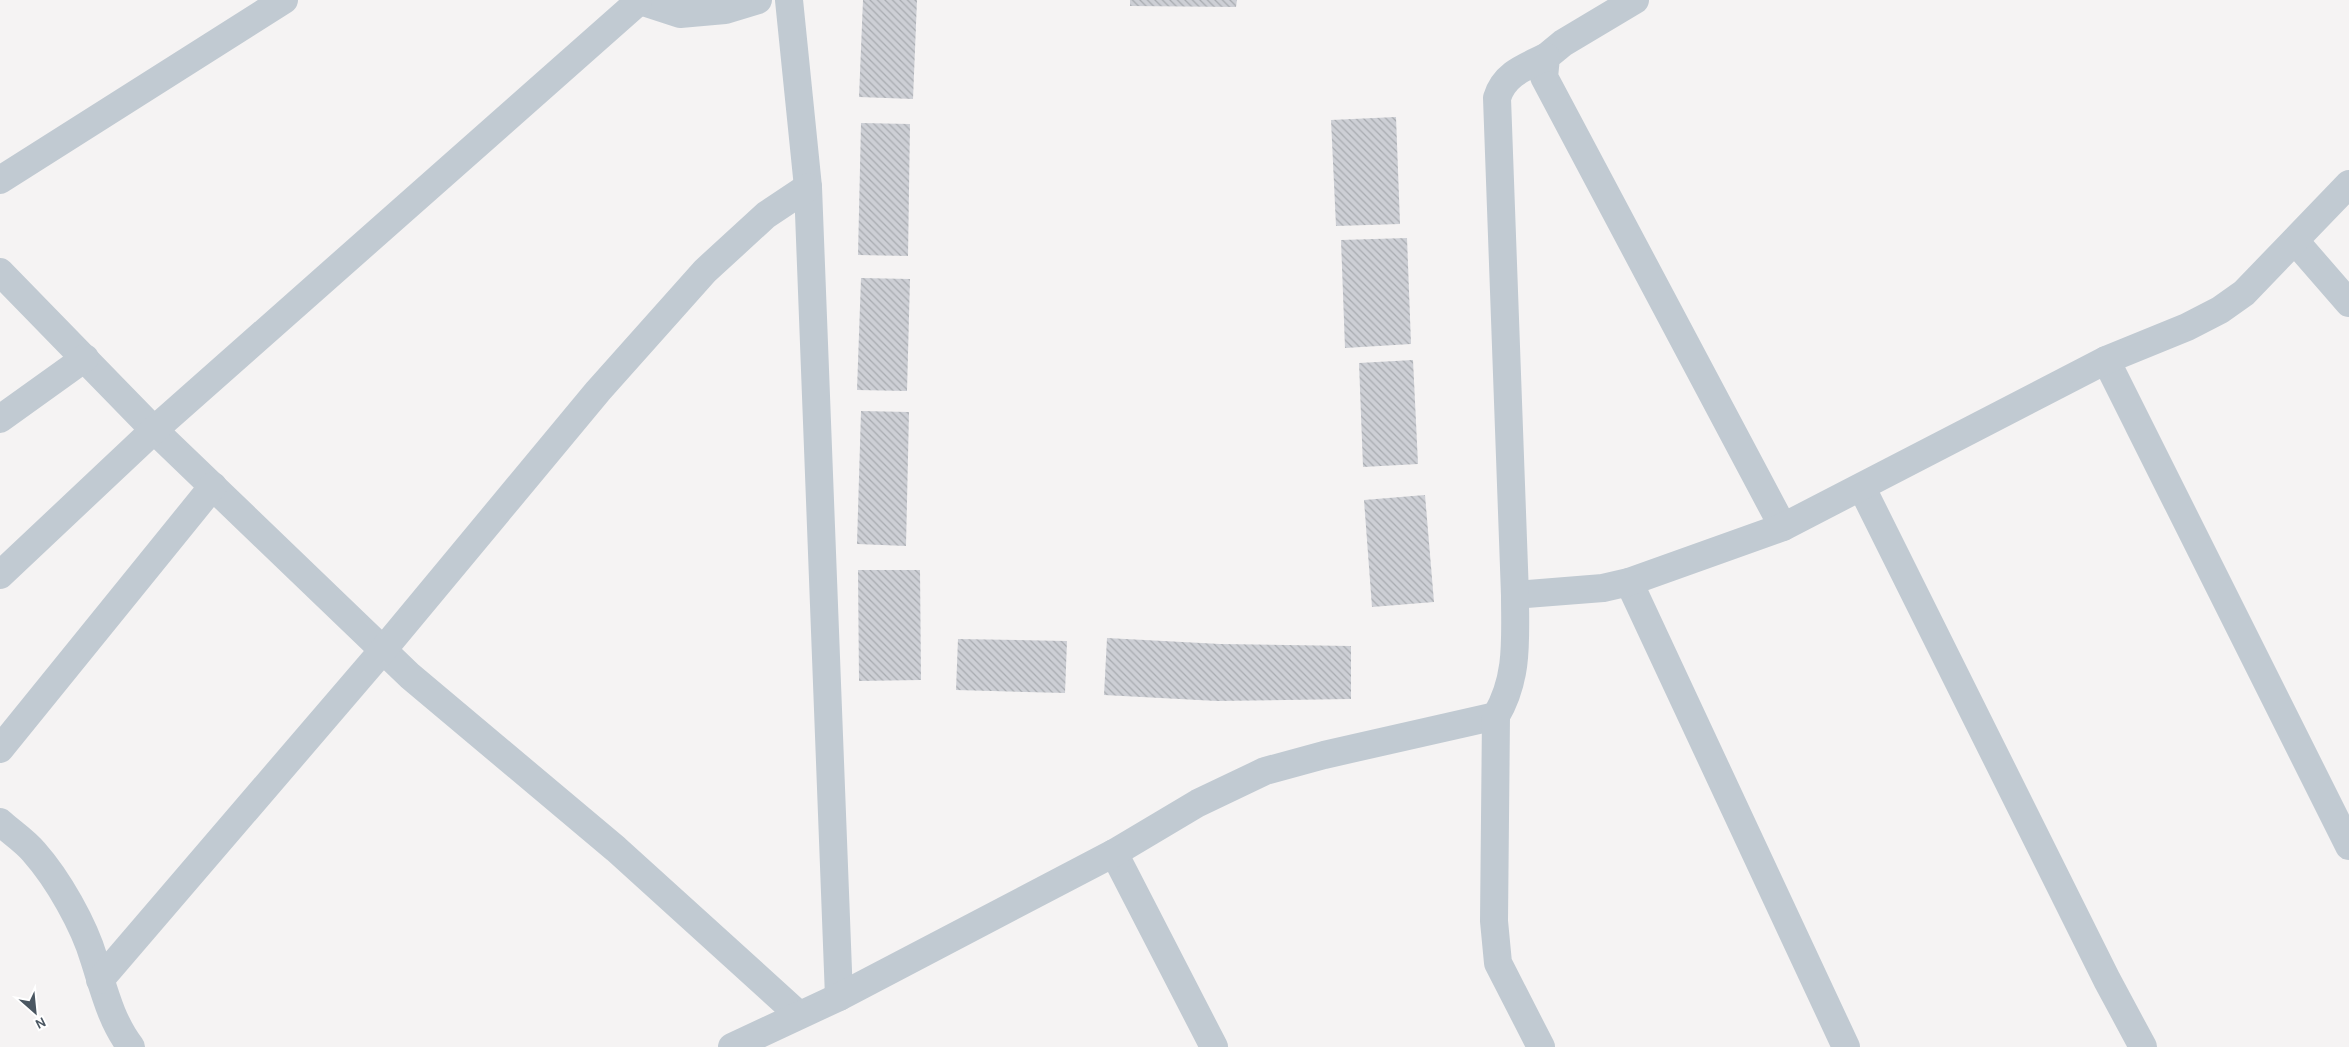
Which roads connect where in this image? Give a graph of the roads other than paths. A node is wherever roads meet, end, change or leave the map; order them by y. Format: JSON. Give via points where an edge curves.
{"nodes":[{"id":1,"x":284,"y":0,"type":"edge"},
{"id":2,"x":758,"y":0,"type":"edge"},
{"id":3,"x":789,"y":0,"type":"edge"},
{"id":4,"x":1635,"y":0,"type":"edge"},
{"id":5,"x":637,"y":1,"type":"edge"},
{"id":6,"x":1546,"y":57,"type":"junction"},
{"id":7,"x":0,"y":180,"type":"edge"},
{"id":8,"x":2349,"y":184,"type":"edge"},
{"id":9,"x":808,"y":187,"type":"junction"},
{"id":10,"x":2295,"y":241,"type":"junction"},
{"id":11,"x":0,"y":272,"type":"edge"},
{"id":12,"x":2349,"y":303,"type":"edge"},
{"id":13,"x":85,"y":358,"type":"junction"},
{"id":14,"x":2106,"y":360,"type":"junction"},
{"id":15,"x":0,"y":419,"type":"edge"},
{"id":16,"x":154,"y":430,"type":"junction"},
{"id":17,"x":213,"y":486,"type":"junction"},
{"id":18,"x":1862,"y":488,"type":"junction"},
{"id":19,"x":1783,"y":527,"type":"junction"},
{"id":20,"x":0,"y":576,"type":"edge"},
{"id":21,"x":1629,"y":582,"type":"junction"},
{"id":22,"x":1515,"y":595,"type":"junction"},
{"id":23,"x":383,"y":650,"type":"junction"},
{"id":24,"x":1496,"y":716,"type":"junction"},
{"id":25,"x":0,"y":749,"type":"edge"},
{"id":26,"x":0,"y":822,"type":"edge"},
{"id":27,"x":2349,"y":846,"type":"edge"},
{"id":28,"x":1114,"y":853,"type":"junction"},
{"id":29,"x":100,"y":980,"type":"junction"},
{"id":30,"x":839,"y":997,"type":"junction"},
{"id":31,"x":798,"y":1014,"type":"junction"},
{"id":32,"x":131,"y":1047,"type":"edge"},
{"id":33,"x":732,"y":1047,"type":"edge"},
{"id":34,"x":1214,"y":1047,"type":"edge"},
{"id":35,"x":1541,"y":1047,"type":"edge"},
{"id":36,"x":1846,"y":1047,"type":"edge"},
{"id":37,"x":2143,"y":1047,"type":"edge"}],
"edges":[{"from":1,"to":7,"type":"street"},
{"from":2,"to":5,"type":"street","via":[[725,10],[680,14]]},
{"from":3,"to":9,"type":"street"},
{"from":4,"to":6,"type":"street","via":[[1563,42]]},
{"from":5,"to":16,"type":"street"},
{"from":6,"to":19,"type":"street","via":[[1544,77]]},
{"from":6,"to":22,"type":"street","via":[[1511,74],[1500,87],[1497,98]]},
{"from":8,"to":10,"type":"street"},
{"from":9,"to":23,"type":"street","via":[[766,215],[705,271],[598,391]]},
{"from":9,"to":30,"type":"street"},
{"from":10,"to":12,"type":"street"},
{"from":10,"to":14,"type":"street","via":[[2244,293],[2220,310]]},
{"from":11,"to":13,"type":"street"},
{"from":13,"to":15,"type":"street"},
{"from":13,"to":16,"type":"street"},
{"from":14,"to":18,"type":"street"},
{"from":14,"to":27,"type":"street"},
{"from":16,"to":17,"type":"street"},
{"from":16,"to":20,"type":"street"},
{"from":17,"to":23,"type":"street"},
{"from":17,"to":25,"type":"street"},
{"from":18,"to":19,"type":"street"},
{"from":18,"to":37,"type":"street"},
{"from":19,"to":21,"type":"street"},
{"from":21,"to":22,"type":"street","via":[[1603,588]]},
{"from":21,"to":36,"type":"street"},
{"from":22,"to":24,"type":"street","via":[[1514,668],[1506,699]]},
{"from":23,"to":29,"type":"street"},
{"from":23,"to":31,"type":"street","via":[[616,849]]},
{"from":24,"to":28,"type":"street","via":[[1265,771],[1198,803]]},
{"from":24,"to":35,"type":"street","via":[[1494,921],[1498,963]]},
{"from":26,"to":29,"type":"street","via":[[34,852],[74,910]]},
{"from":28,"to":30,"type":"street"},
{"from":28,"to":34,"type":"street"},
{"from":29,"to":32,"type":"street","via":[[116,1024]]},
{"from":30,"to":31,"type":"street"},
{"from":31,"to":33,"type":"street"}]}
